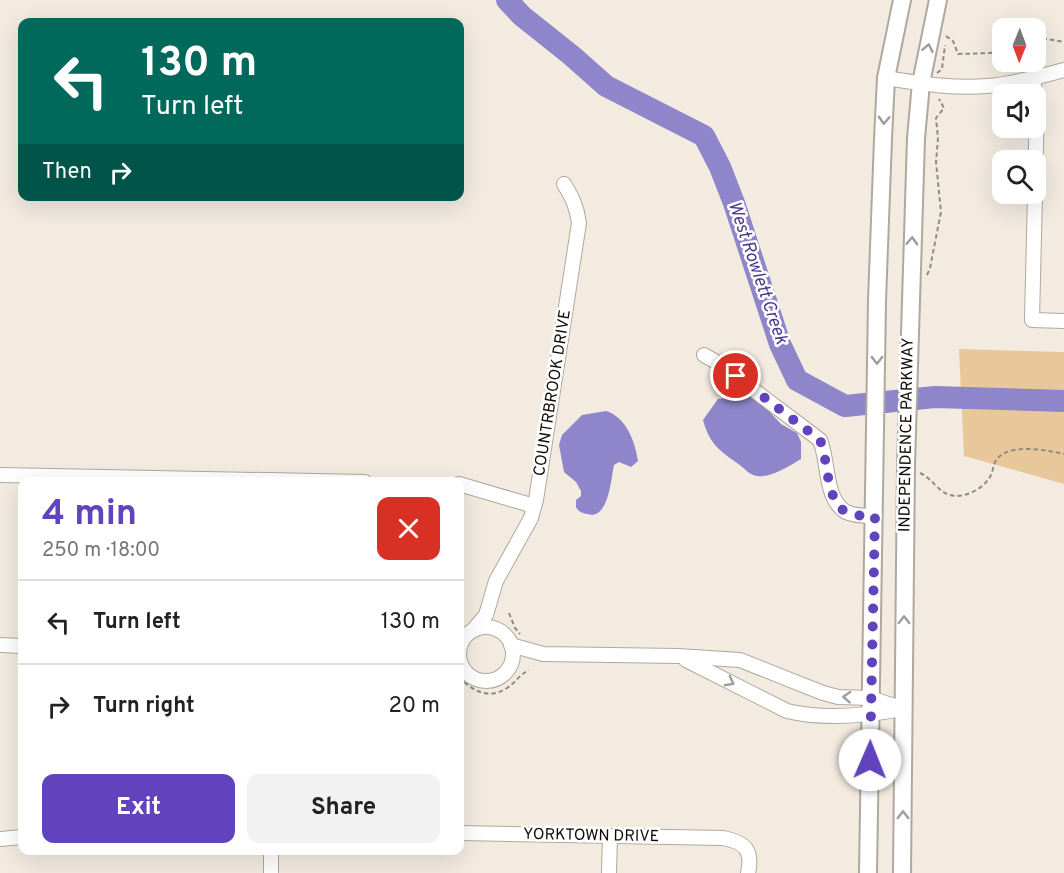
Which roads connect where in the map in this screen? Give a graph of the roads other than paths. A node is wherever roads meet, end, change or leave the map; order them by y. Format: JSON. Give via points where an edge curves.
{"nodes":[{"id":1,"x":902,"y":0,"type":"edge"},
{"id":2,"x":938,"y":0,"type":"edge"},
{"id":3,"x":1064,"y":70,"type":"edge"},
{"id":4,"x":886,"y":78,"type":"junction"},
{"id":5,"x":1033,"y":78,"type":"junction"},
{"id":6,"x":928,"y":84,"type":"junction"},
{"id":7,"x":1036,"y":150,"type":"edge"},
{"id":8,"x":564,"y":184,"type":"dead end"},
{"id":9,"x":1035,"y":204,"type":"edge"},
{"id":10,"x":1064,"y":321,"type":"edge"},
{"id":11,"x":704,"y":355,"type":"dead end"},
{"id":12,"x":0,"y":476,"type":"edge"},
{"id":13,"x":61,"y":477,"type":"edge"},
{"id":14,"x":464,"y":485,"type":"edge"},
{"id":15,"x":534,"y":506,"type":"junction"},
{"id":16,"x":875,"y":516,"type":"junction"},
{"id":17,"x":492,"y":597,"type":"junction"},
{"id":18,"x":473,"y":630,"type":"junction"},
{"id":19,"x":500,"y":631,"type":"junction"},
{"id":20,"x":464,"y":639,"type":"edge"},
{"id":21,"x":516,"y":640,"type":"junction"},
{"id":22,"x":0,"y":645,"type":"edge"},
{"id":23,"x":18,"y":646,"type":"edge"},
{"id":24,"x":543,"y":654,"type":"junction"},
{"id":25,"x":678,"y":656,"type":"junction"},
{"id":26,"x":508,"y":670,"type":"junction"},
{"id":27,"x":464,"y":672,"type":"edge"},
{"id":28,"x":870,"y":707,"type":"junction"},
{"id":29,"x":904,"y":709,"type":"junction"},
{"id":30,"x":464,"y":833,"type":"edge"},
{"id":31,"x":610,"y":836,"type":"junction"},
{"id":32,"x":18,"y":837,"type":"edge"},
{"id":33,"x":0,"y":839,"type":"edge"},
{"id":34,"x":271,"y":855,"type":"edge"},
{"id":35,"x":271,"y":873,"type":"edge"},
{"id":36,"x":609,"y":873,"type":"edge"},
{"id":37,"x":748,"y":873,"type":"edge"},
{"id":38,"x":868,"y":873,"type":"edge"},
{"id":39,"x":902,"y":873,"type":"edge"}],
"edges":[{"from":1,"to":4,"type":"main road","name":"INDEPENDENCE PARKWAY"},
{"from":6,"to":2,"type":"main road","name":"INDEPENDENCE PARKWAY","one_way":true},
{"from":3,"to":5,"type":"street"},
{"from":4,"to":6,"type":"street"},
{"from":4,"to":16,"type":"main road","name":"INDEPENDENCE PARKWAY","one_way":true,"via":[[877,301]]},
{"from":5,"to":6,"type":"street","via":[[985,87]]},
{"from":5,"to":7,"type":"street"},
{"from":29,"to":6,"type":"main road","name":"INDEPENDENCE PARKWAY","one_way":true,"via":[[916,138]]},
{"from":8,"to":15,"type":"street","name":"COUNTRBROOK DRIVE","via":[[578,210],[579,223]]},
{"from":9,"to":10,"type":"street","via":[[1032,320]]},
{"from":11,"to":16,"type":"street","via":[[820,440],[837,505],[848,513]]},
{"from":12,"to":13,"type":"street"},
{"from":14,"to":15,"type":"street"},
{"from":15,"to":17,"type":"street","name":"COUNTRBROOK DRIVE","via":[[496,581]]},
{"from":16,"to":28,"type":"main road","name":"INDEPENDENCE PARKWAY"},
{"from":17,"to":18,"type":"street","name":"COUNTRBROOK DRIVE","via":[[486,615]]},
{"from":17,"to":19,"type":"street"},
{"from":18,"to":19,"type":"street","via":[[491,627]]},
{"from":18,"to":20,"type":"street"},
{"from":19,"to":21,"type":"street"},
{"from":21,"to":24,"type":"street"},
{"from":21,"to":26,"type":"street"},
{"from":22,"to":23,"type":"street"},
{"from":24,"to":25,"type":"street"},
{"from":24,"to":26,"type":"street"},
{"from":28,"to":25,"type":"street","one_way":true,"via":[[740,660]]},
{"from":25,"to":28,"type":"street","one_way":true,"via":[[787,711],[803,715]]},
{"from":26,"to":27,"type":"street","via":[[485,681]]},
{"from":28,"to":29,"type":"street"},
{"from":28,"to":38,"type":"main road","name":"INDEPENDENCE PARKWAY"},
{"from":39,"to":29,"type":"main road","name":"INDEPENDENCE PARKWAY","one_way":true},
{"from":30,"to":31,"type":"street","name":"YORKTOWN DRIVE"},
{"from":31,"to":36,"type":"street"},
{"from":31,"to":37,"type":"street","name":"YORKTOWN DRIVE","via":[[723,838],[748,851]]},
{"from":32,"to":33,"type":"street"},
{"from":34,"to":35,"type":"street"}]}
